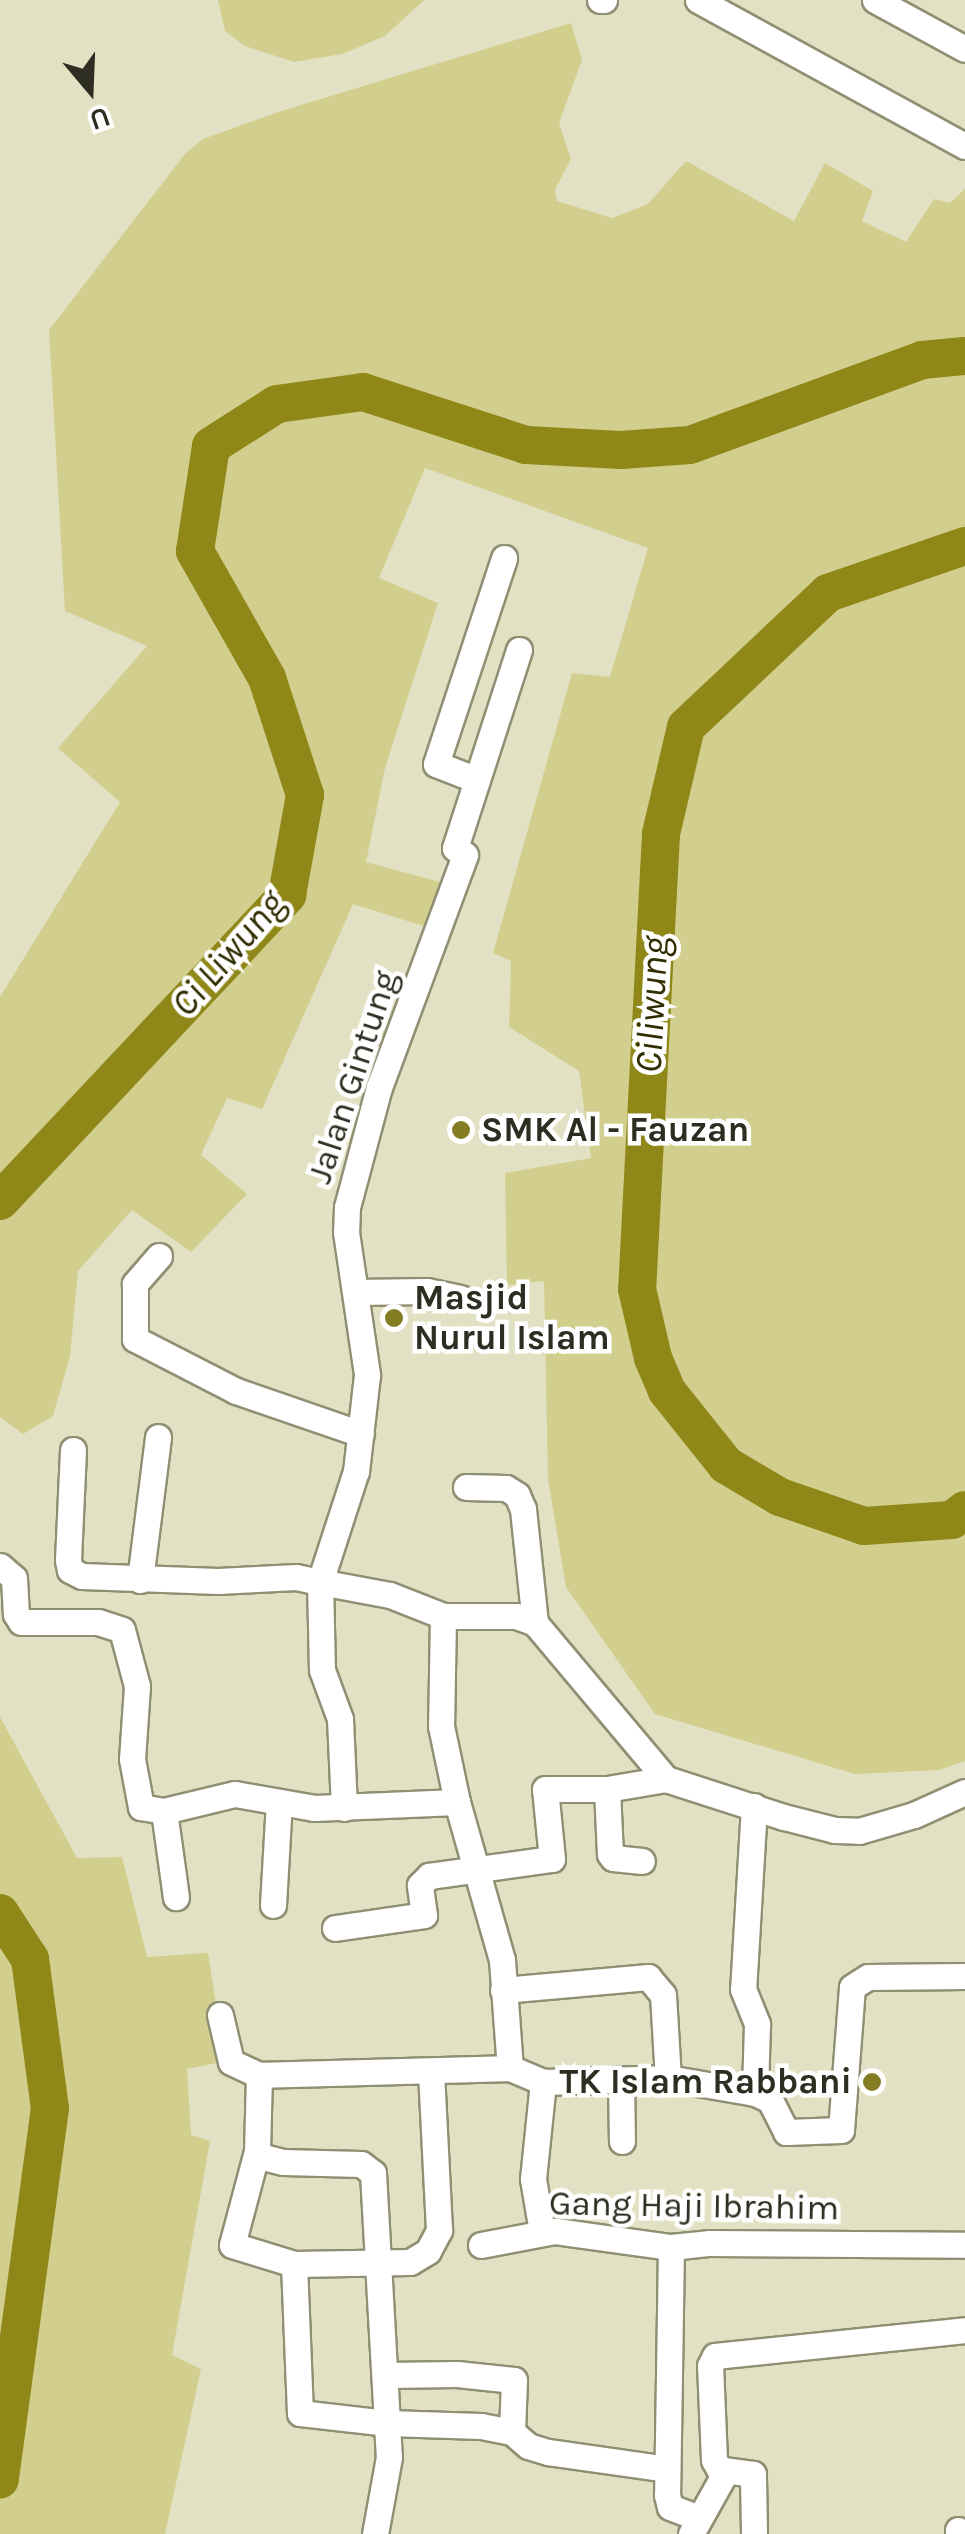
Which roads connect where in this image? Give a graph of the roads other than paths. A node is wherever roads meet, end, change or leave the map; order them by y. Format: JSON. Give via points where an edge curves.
{"nodes":[{"id":1,"x":698,"y":0,"type":"edge"},
{"id":2,"x":875,"y":0,"type":"edge"},
{"id":3,"x":965,"y":49,"type":"edge"},
{"id":4,"x":965,"y":146,"type":"edge"},
{"id":5,"x":504,"y":558,"type":"dead end"},
{"id":6,"x":519,"y":650,"type":"dead end"},
{"id":7,"x":477,"y":780,"type":"junction"},
{"id":8,"x":159,"y":1256,"type":"dead end"},
{"id":9,"x":356,"y":1292,"type":"junction"},
{"id":10,"x":460,"y":1298,"type":"dead end"},
{"id":11,"x":361,"y":1434,"type":"junction"},
{"id":12,"x":158,"y":1437,"type":"dead end"},
{"id":13,"x":73,"y":1450,"type":"dead end"},
{"id":14,"x":466,"y":1487,"type":"dead end"},
{"id":15,"x":0,"y":1566,"type":"edge"},
{"id":16,"x":140,"y":1580,"type":"junction"},
{"id":17,"x":320,"y":1582,"type":"junction"},
{"id":18,"x":443,"y":1616,"type":"junction"},
{"id":19,"x":535,"y":1622,"type":"junction"},
{"id":20,"x":666,"y":1779,"type":"junction"},
{"id":21,"x":607,"y":1789,"type":"junction"},
{"id":22,"x":965,"y":1792,"type":"edge"},
{"id":23,"x":280,"y":1802,"type":"junction"},
{"id":24,"x":457,"y":1802,"type":"junction"},
{"id":25,"x":754,"y":1806,"type":"junction"},
{"id":26,"x":344,"y":1808,"type":"junction"},
{"id":27,"x":164,"y":1811,"type":"junction"},
{"id":28,"x":642,"y":1861,"type":"dead end"},
{"id":29,"x":476,"y":1867,"type":"junction"},
{"id":30,"x":176,"y":1897,"type":"dead end"},
{"id":31,"x":273,"y":1905,"type":"dead end"},
{"id":32,"x":335,"y":1928,"type":"dead end"},
{"id":33,"x":965,"y":1976,"type":"edge"},
{"id":34,"x":503,"y":1990,"type":"junction"},
{"id":35,"x":220,"y":2015,"type":"dead end"},
{"id":36,"x":510,"y":2068,"type":"junction"},
{"id":37,"x":431,"y":2071,"type":"junction"},
{"id":38,"x":258,"y":2075,"type":"junction"},
{"id":39,"x":668,"y":2078,"type":"junction"},
{"id":40,"x":621,"y":2080,"type":"junction"},
{"id":41,"x":543,"y":2082,"type":"junction"},
{"id":42,"x":755,"y":2092,"type":"junction"},
{"id":43,"x":622,"y":2141,"type":"dead end"},
{"id":44,"x":257,"y":2150,"type":"junction"},
{"id":45,"x":542,"y":2232,"type":"junction"},
{"id":46,"x":482,"y":2245,"type":"dead end"},
{"id":47,"x":965,"y":2245,"type":"edge"},
{"id":48,"x":671,"y":2247,"type":"junction"},
{"id":49,"x":294,"y":2264,"type":"junction"},
{"id":50,"x":380,"y":2264,"type":"junction"},
{"id":51,"x":965,"y":2330,"type":"edge"},
{"id":52,"x":386,"y":2375,"type":"junction"},
{"id":53,"x":388,"y":2424,"type":"junction"},
{"id":54,"x":512,"y":2432,"type":"junction"},
{"id":55,"x":667,"y":2469,"type":"junction"},
{"id":56,"x":726,"y":2470,"type":"junction"},
{"id":57,"x":694,"y":2526,"type":"edge"},
{"id":58,"x":376,"y":2534,"type":"edge"},
{"id":59,"x":754,"y":2534,"type":"edge"}],
"edges":[{"from":1,"to":4,"type":"street"},
{"from":2,"to":3,"type":"street"},
{"from":5,"to":7,"type":"street","via":[[436,764]]},
{"from":6,"to":7,"type":"street","name":"Jalan Gintung"},
{"from":7,"to":9,"type":"street","name":"Jalan Gintung","via":[[455,848],[465,855],[379,1087],[351,1190],[346,1232]]},
{"from":8,"to":11,"type":"street","via":[[135,1284],[135,1340],[236,1391]]},
{"from":9,"to":10,"type":"street","via":[[426,1291]]},
{"from":9,"to":11,"type":"street","name":"Jalan Gintung","via":[[368,1375]]},
{"from":11,"to":17,"type":"street","name":"Jalan Gintung","via":[[356,1472]]},
{"from":12,"to":16,"type":"street"},
{"from":13,"to":16,"type":"street","via":[[70,1570]]},
{"from":14,"to":19,"type":"street","via":[[506,1488],[516,1495]]},
{"from":15,"to":27,"type":"street","via":[[14,1578],[21,1622],[98,1622],[122,1630],[137,1686],[132,1759],[138,1803]]},
{"from":16,"to":17,"type":"street"},
{"from":17,"to":18,"type":"street","via":[[390,1595]]},
{"from":17,"to":26,"type":"street","name":"Jalan Gintung","via":[[322,1670],[340,1719]]},
{"from":18,"to":19,"type":"street"},
{"from":18,"to":24,"type":"street","via":[[441,1726]]},
{"from":19,"to":20,"type":"street"},
{"from":20,"to":21,"type":"street"},
{"from":20,"to":25,"type":"street"},
{"from":21,"to":28,"type":"street","via":[[610,1854]]},
{"from":21,"to":29,"type":"street","via":[[545,1789],[552,1859]]},
{"from":22,"to":25,"type":"street","via":[[859,1831]]},
{"from":23,"to":26,"type":"street"},
{"from":23,"to":27,"type":"street","via":[[235,1794]]},
{"from":23,"to":31,"type":"street"},
{"from":24,"to":26,"type":"street"},
{"from":24,"to":29,"type":"street"},
{"from":25,"to":42,"type":"street","via":[[742,1989],[757,2024]]},
{"from":27,"to":30,"type":"street"},
{"from":29,"to":32,"type":"street","via":[[422,1881],[424,1914],[418,1917]]},
{"from":29,"to":34,"type":"street","via":[[502,1960]]},
{"from":33,"to":42,"type":"street","via":[[868,1978],[852,1987],[840,2130],[786,2132],[770,2100]]},
{"from":34,"to":36,"type":"street"},
{"from":34,"to":39,"type":"street","via":[[648,1976],[662,1995]]},
{"from":35,"to":38,"type":"street","via":[[231,2062]]},
{"from":36,"to":37,"type":"street"},
{"from":36,"to":41,"type":"street"},
{"from":37,"to":38,"type":"street"},
{"from":37,"to":50,"type":"street","via":[[439,2230],[428,2251],[410,2262]]},
{"from":38,"to":44,"type":"street"},
{"from":39,"to":40,"type":"street"},
{"from":39,"to":42,"type":"street"},
{"from":40,"to":41,"type":"street"},
{"from":40,"to":43,"type":"street"},
{"from":41,"to":45,"type":"street","via":[[532,2179]]},
{"from":44,"to":49,"type":"street","via":[[232,2246]]},
{"from":44,"to":50,"type":"street","via":[[272,2161],[369,2166]]},
{"from":45,"to":46,"type":"street","name":"Gang Haji Ibrahim"},
{"from":45,"to":48,"type":"street","name":"Gang Haji Ibrahim"},
{"from":47,"to":48,"type":"street","name":"Gang Haji Ibrahim"},
{"from":48,"to":55,"type":"street"},
{"from":49,"to":50,"type":"street"},
{"from":49,"to":53,"type":"street","via":[[300,2413]]},
{"from":50,"to":52,"type":"street"},
{"from":51,"to":56,"type":"street","via":[[715,2356],[714,2460]]},
{"from":52,"to":53,"type":"street"},
{"from":52,"to":54,"type":"street","via":[[514,2380]]},
{"from":53,"to":54,"type":"street","via":[[449,2422]]},
{"from":53,"to":58,"type":"street","via":[[390,2457]]},
{"from":54,"to":55,"type":"street","via":[[548,2452]]},
{"from":55,"to":57,"type":"street","via":[[670,2507]]},
{"from":56,"to":57,"type":"street"},
{"from":56,"to":59,"type":"street","via":[[753,2474]]}]}
